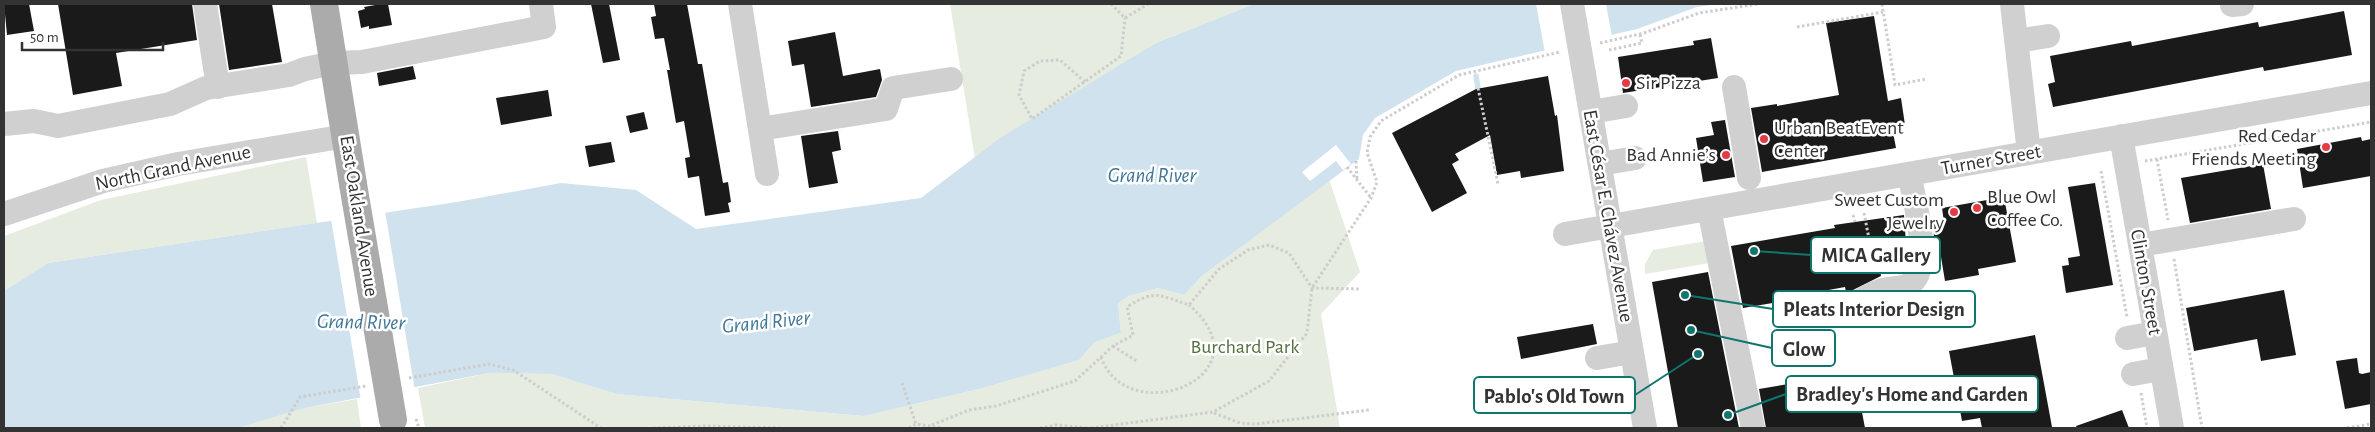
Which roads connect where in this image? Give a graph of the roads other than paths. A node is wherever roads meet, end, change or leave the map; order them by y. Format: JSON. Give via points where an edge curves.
{"nodes":[{"id":1,"x":204,"y":4,"type":"edge"},
{"id":2,"x":324,"y":4,"type":"edge"},
{"id":3,"x":541,"y":4,"type":"edge"},
{"id":4,"x":740,"y":4,"type":"edge"},
{"id":5,"x":1572,"y":4,"type":"edge"},
{"id":6,"x":2012,"y":4,"type":"edge"},
{"id":7,"x":2048,"y":36,"type":"dead end"},
{"id":8,"x":2017,"y":41,"type":"junction"},
{"id":9,"x":333,"y":63,"type":"junction"},
{"id":10,"x":951,"y":79,"type":"dead end"},
{"id":11,"x":218,"y":87,"type":"junction"},
{"id":12,"x":1734,"y":87,"type":"dead end"},
{"id":13,"x":2371,"y":93,"type":"edge"},
{"id":14,"x":1589,"y":105,"type":"junction"},
{"id":15,"x":1626,"y":106,"type":"dead end"},
{"id":16,"x":4,"y":124,"type":"edge"},
{"id":17,"x":760,"y":129,"type":"junction"},
{"id":18,"x":346,"y":136,"type":"junction"},
{"id":19,"x":2121,"y":136,"type":"junction"},
{"id":20,"x":2029,"y":153,"type":"junction"},
{"id":21,"x":1635,"y":158,"type":"dead end"},
{"id":22,"x":1600,"y":164,"type":"junction"},
{"id":23,"x":767,"y":174,"type":"dead end"},
{"id":24,"x":1909,"y":174,"type":"junction"},
{"id":25,"x":1749,"y":178,"type":"dead end"},
{"id":26,"x":1709,"y":209,"type":"junction"},
{"id":27,"x":4,"y":214,"type":"edge"},
{"id":28,"x":2294,"y":219,"type":"dead end"},
{"id":29,"x":1610,"y":226,"type":"junction"},
{"id":30,"x":1565,"y":234,"type":"dead end"},
{"id":31,"x":2140,"y":245,"type":"junction"},
{"id":32,"x":1846,"y":308,"type":"dead end"},
{"id":33,"x":2155,"y":333,"type":"junction"},
{"id":34,"x":2129,"y":338,"type":"road end"},
{"id":35,"x":1632,"y":352,"type":"junction"},
{"id":36,"x":1597,"y":358,"type":"dead end"},
{"id":37,"x":2161,"y":369,"type":"junction"},
{"id":38,"x":2135,"y":374,"type":"road end"},
{"id":39,"x":393,"y":424,"type":"edge"},
{"id":40,"x":1645,"y":428,"type":"edge"},
{"id":41,"x":1753,"y":428,"type":"edge"},
{"id":42,"x":2172,"y":428,"type":"edge"}],
"edges":[{"from":1,"to":11,"type":"street"},
{"from":2,"to":9,"type":"main road","name":"East Oakland Avenue"},
{"from":3,"to":9,"type":"street","via":[[544,27],[362,62]]},
{"from":4,"to":17,"type":"street"},
{"from":5,"to":14,"type":"street","name":"East César E. Chávez Avenue"},
{"from":6,"to":8,"type":"street"},
{"from":7,"to":8,"type":"street"},
{"from":8,"to":20,"type":"street"},
{"from":9,"to":11,"type":"street","via":[[289,75]]},
{"from":9,"to":18,"type":"main road","name":"East Oakland Avenue"},
{"from":10,"to":17,"type":"street","via":[[894,88],[886,109]]},
{"from":11,"to":16,"type":"street","via":[[206,88],[170,104],[58,126],[34,121]]},
{"from":12,"to":25,"type":"street"},
{"from":13,"to":19,"type":"street","name":"Turner Street"},
{"from":14,"to":15,"type":"street"},
{"from":14,"to":22,"type":"street","name":"East César E. Chávez Avenue"},
{"from":17,"to":23,"type":"street"},
{"from":18,"to":27,"type":"street","name":"North Grand Avenue","via":[[178,164],[103,182]]},
{"from":18,"to":39,"type":"main road","name":"East Oakland Avenue","bridge":true},
{"from":19,"to":20,"type":"street","name":"Turner Street"},
{"from":19,"to":31,"type":"street","name":"Clinton Street"},
{"from":20,"to":24,"type":"street","name":"Turner Street"},
{"from":21,"to":22,"type":"street"},
{"from":22,"to":29,"type":"street","name":"East César E. Chávez Avenue"},
{"from":24,"to":26,"type":"street","name":"Turner Street"},
{"from":24,"to":32,"type":"street","via":[[1923,254],[1918,274],[1908,285],[1877,291]]},
{"from":26,"to":29,"type":"street","name":"Turner Street"},
{"from":26,"to":41,"type":"street"},
{"from":28,"to":31,"type":"street"},
{"from":29,"to":30,"type":"street","name":"Turner Street"},
{"from":29,"to":35,"type":"street","name":"East César E. Chávez Avenue"},
{"from":31,"to":33,"type":"street","name":"Clinton Street"},
{"from":33,"to":34,"type":"street"},
{"from":33,"to":37,"type":"street","name":"Clinton Street"},
{"from":35,"to":36,"type":"street"},
{"from":35,"to":40,"type":"street","name":"East César E. Chávez Avenue"},
{"from":37,"to":38,"type":"street"},
{"from":37,"to":42,"type":"street","name":"Clinton Street"}]}
